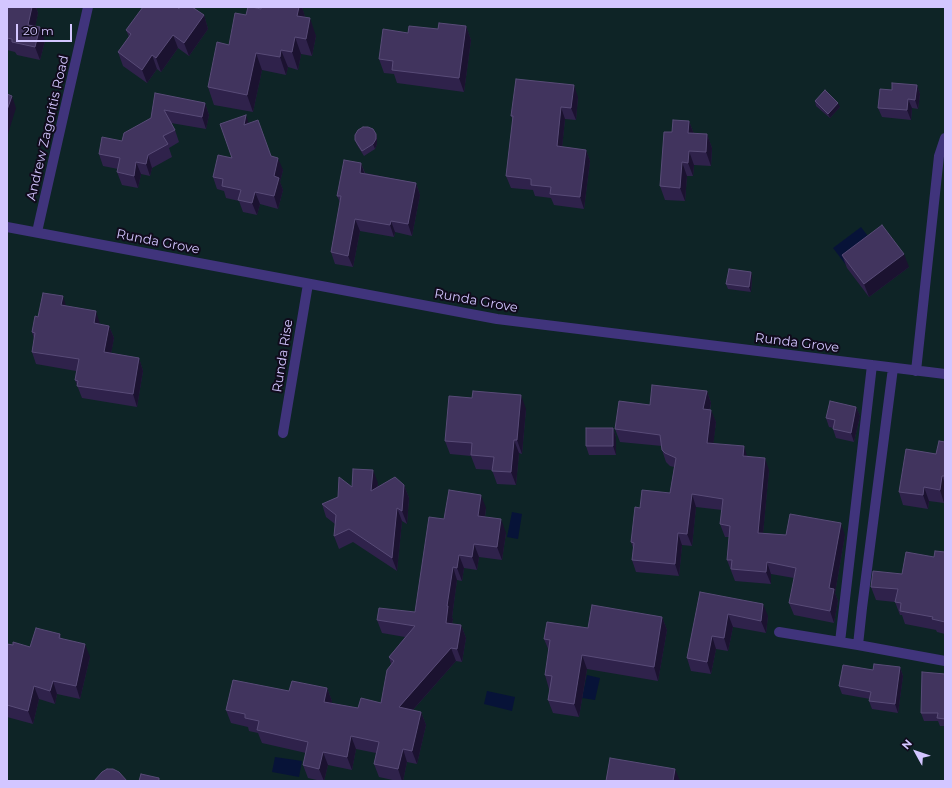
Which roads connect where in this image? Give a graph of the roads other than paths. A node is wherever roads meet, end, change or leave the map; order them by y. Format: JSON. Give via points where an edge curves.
{"nodes":[{"id":1,"x":88,"y":7,"type":"edge"},
{"id":2,"x":945,"y":138,"type":"edge"},
{"id":3,"x":7,"y":227,"type":"edge"},
{"id":4,"x":38,"y":232,"type":"junction"},
{"id":5,"x":308,"y":284,"type":"junction"},
{"id":6,"x":872,"y":365,"type":"junction"},
{"id":7,"x":893,"y":368,"type":"junction"},
{"id":8,"x":916,"y":370,"type":"junction"},
{"id":9,"x":945,"y":374,"type":"edge"},
{"id":10,"x":283,"y":433,"type":"dead end"},
{"id":11,"x":780,"y":632,"type":"dead end"},
{"id":12,"x":840,"y":642,"type":"junction"},
{"id":13,"x":858,"y":645,"type":"junction"},
{"id":14,"x":945,"y":661,"type":"edge"}],
"edges":[{"from":1,"to":4,"type":"street","name":"Andrew Zagoritis Road"},
{"from":2,"to":8,"type":"street","via":[[939,156]]},
{"from":3,"to":4,"type":"street","name":"Runda Grove"},
{"from":4,"to":5,"type":"street","name":"Runda Grove"},
{"from":5,"to":6,"type":"street","name":"Runda Grove","via":[[497,319]]},
{"from":5,"to":10,"type":"street","name":"Runda Rise"},
{"from":6,"to":7,"type":"street","name":"Runda Grove"},
{"from":6,"to":12,"type":"street"},
{"from":7,"to":8,"type":"street","name":"Runda Grove"},
{"from":7,"to":13,"type":"street"},
{"from":8,"to":9,"type":"street","name":"Runda Grove"},
{"from":11,"to":12,"type":"street"},
{"from":12,"to":13,"type":"street"},
{"from":13,"to":14,"type":"street"}]}
